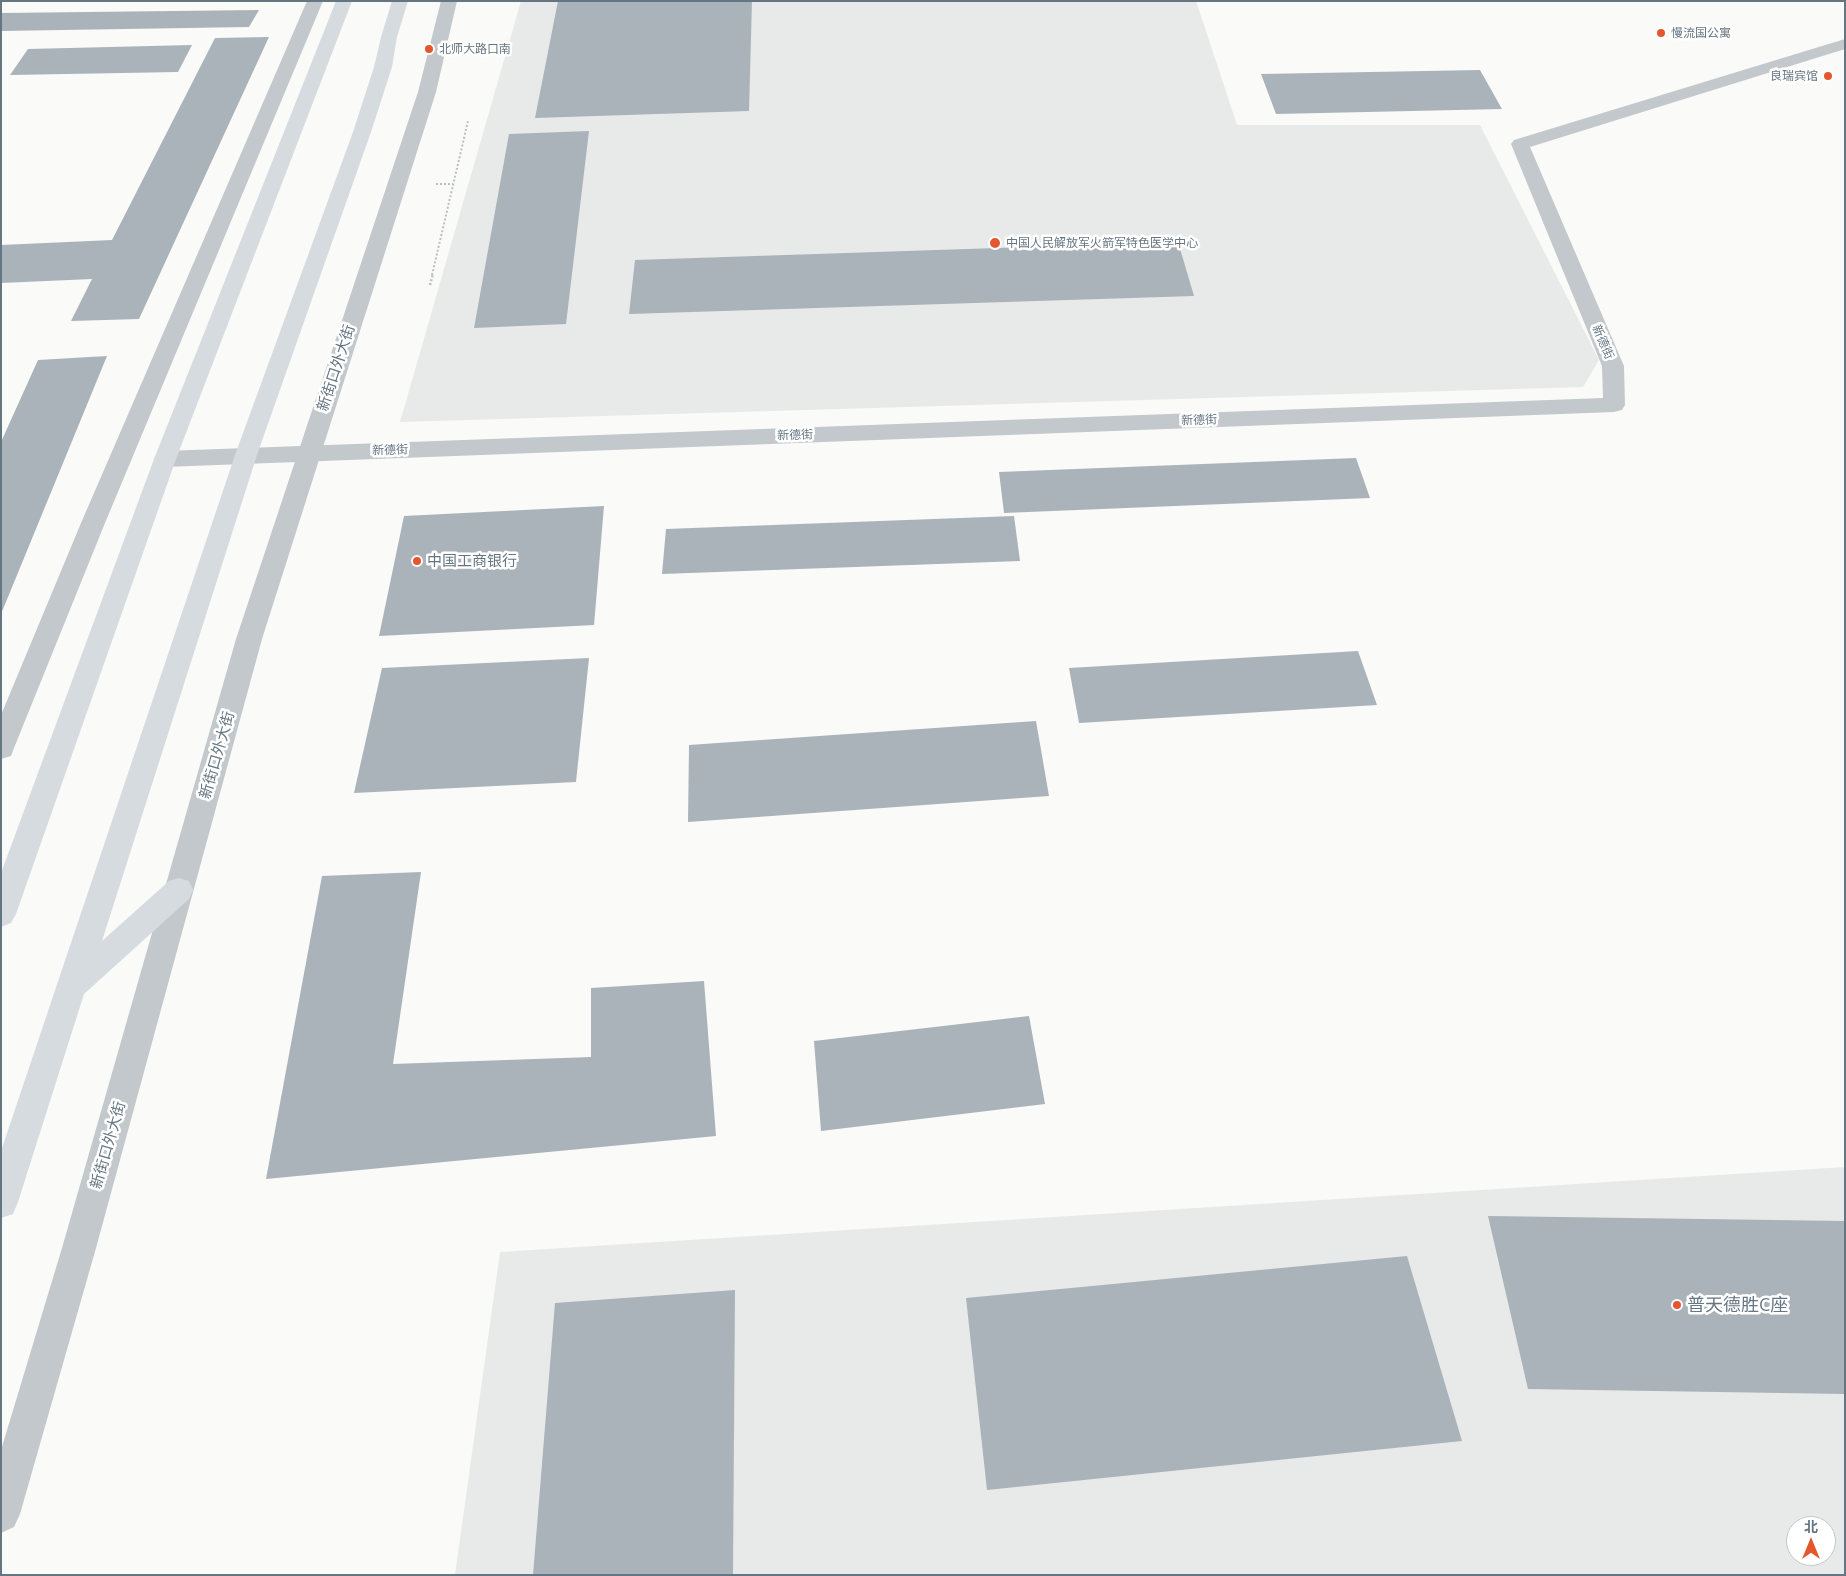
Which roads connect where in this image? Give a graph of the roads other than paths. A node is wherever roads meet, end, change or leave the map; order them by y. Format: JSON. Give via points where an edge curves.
{"nodes":[{"id":1,"x":315,"y":1,"type":"edge"},
{"id":2,"x":344,"y":1,"type":"edge"},
{"id":3,"x":400,"y":1,"type":"edge"},
{"id":4,"x":449,"y":1,"type":"edge"},
{"id":5,"x":1845,"y":44,"type":"edge"},
{"id":6,"x":309,"y":453,"type":"junction"},
{"id":7,"x":246,"y":455,"type":"junction"},
{"id":8,"x":165,"y":459,"type":"junction"},
{"id":9,"x":1,"y":748,"type":"edge"},
{"id":10,"x":6,"y":887,"type":"edge"},
{"id":11,"x":179,"y":890,"type":"junction"},
{"id":12,"x":1,"y":914,"type":"edge"},
{"id":13,"x":72,"y":986,"type":"junction"},
{"id":14,"x":1,"y":1202,"type":"edge"},
{"id":15,"x":1,"y":1514,"type":"edge"}],
"edges":[{"from":1,"to":9,"type":"street"},
{"from":2,"to":8,"type":"main road"},
{"from":3,"to":7,"type":"main road","via":[[362,132]]},
{"from":4,"to":6,"type":"street","name":"新街口外大街","via":[[427,92]]},
{"from":5,"to":6,"type":"street","name":"新德街","via":[[1520,144],[1613,366],[1614,405]]},
{"from":6,"to":7,"type":"street","name":"新德街"},
{"from":6,"to":11,"type":"street","name":"新街口外大街","via":[[249,639]]},
{"from":7,"to":8,"type":"street","name":"新德街"},
{"from":7,"to":13,"type":"main road"},
{"from":8,"to":10,"type":"main road"},
{"from":10,"to":12,"type":"main road"},
{"from":11,"to":13,"type":"main road"},
{"from":11,"to":15,"type":"street","name":"新街口外大街"},
{"from":13,"to":14,"type":"main road"}]}
